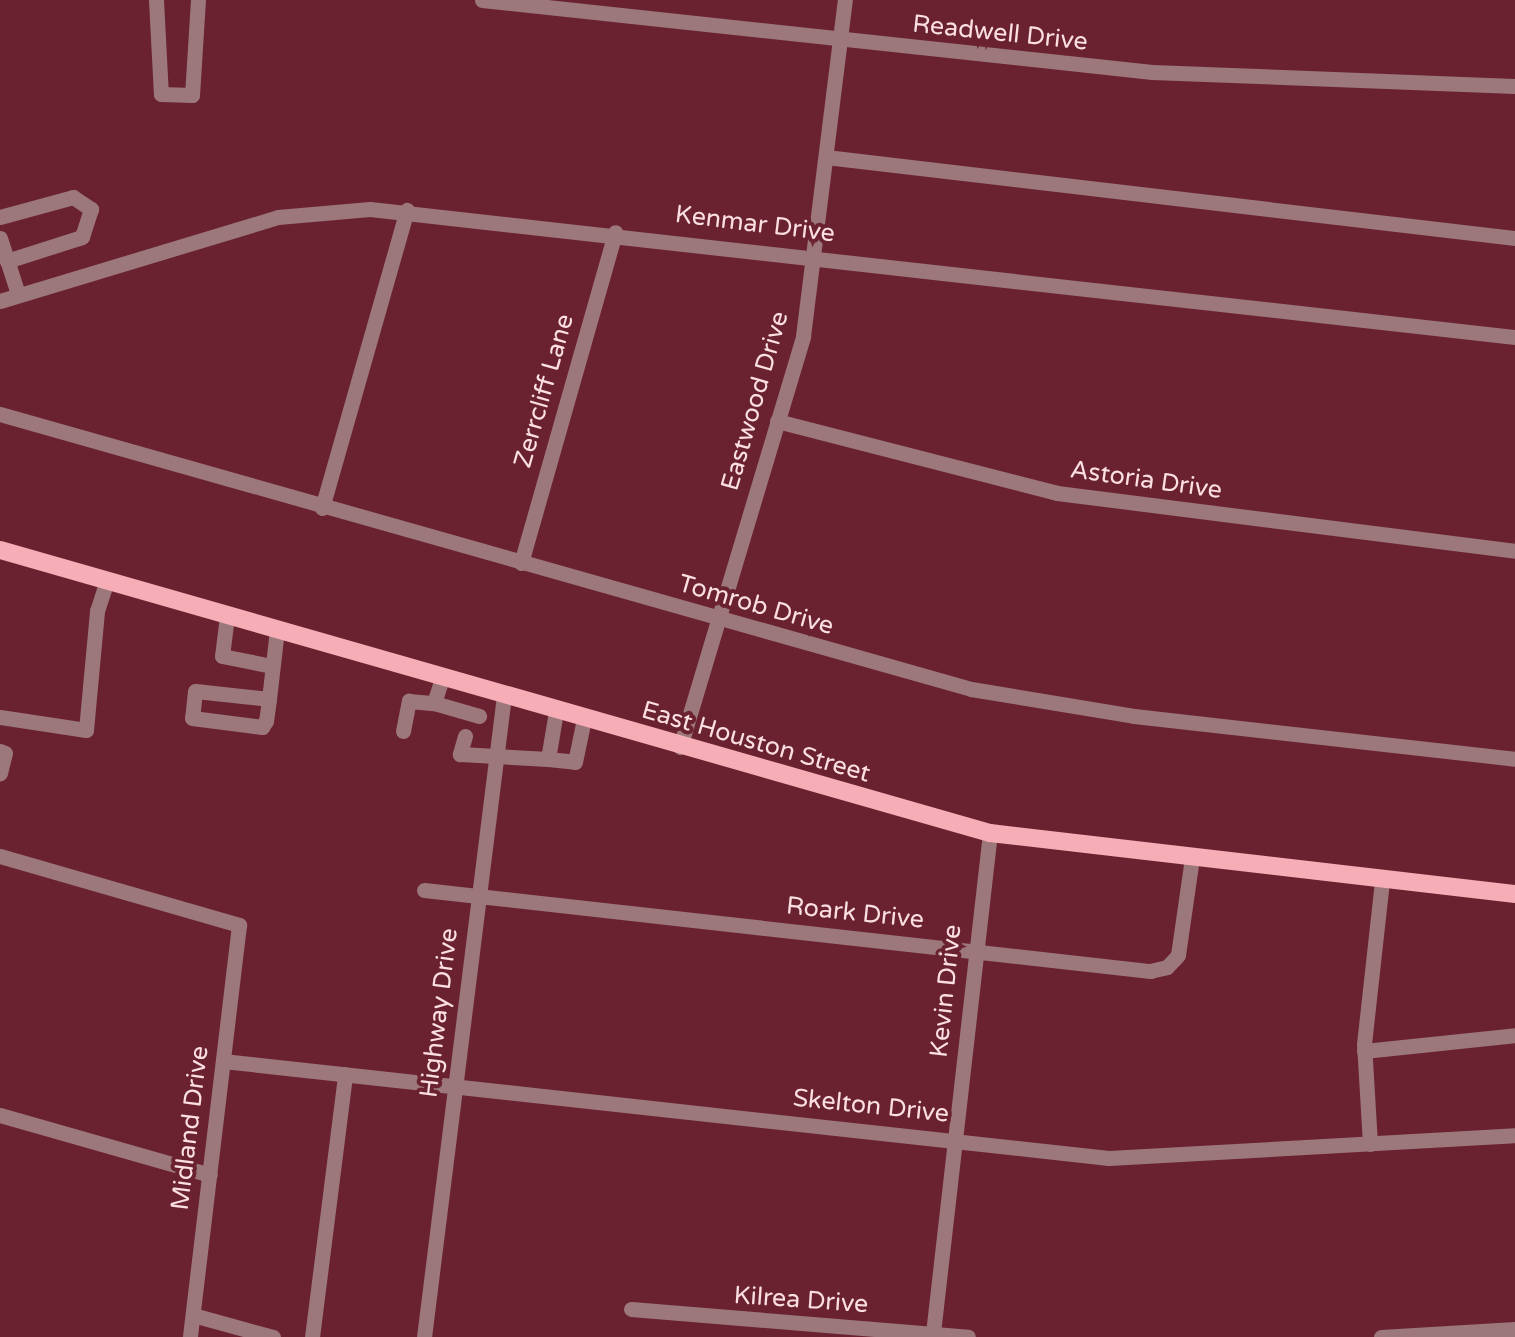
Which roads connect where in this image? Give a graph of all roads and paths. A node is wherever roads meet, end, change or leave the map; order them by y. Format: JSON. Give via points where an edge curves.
{"nodes":[{"id":1,"x":156,"y":0,"type":"edge"},
{"id":2,"x":198,"y":0,"type":"edge"},
{"id":3,"x":482,"y":0,"type":"edge"},
{"id":4,"x":844,"y":0,"type":"edge"},
{"id":5,"x":840,"y":42,"type":"junction"},
{"id":6,"x":1515,"y":86,"type":"edge"},
{"id":7,"x":826,"y":157,"type":"junction"},
{"id":8,"x":407,"y":210,"type":"junction"},
{"id":9,"x":0,"y":217,"type":"edge"},
{"id":10,"x":615,"y":232,"type":"junction"},
{"id":11,"x":0,"y":238,"type":"edge"},
{"id":12,"x":1515,"y":238,"type":"edge"},
{"id":13,"x":814,"y":256,"type":"junction"},
{"id":14,"x":8,"y":260,"type":"junction"},
{"id":15,"x":18,"y":294,"type":"junction"},
{"id":16,"x":0,"y":301,"type":"edge"},
{"id":17,"x":1515,"y":337,"type":"edge"},
{"id":18,"x":0,"y":414,"type":"edge"},
{"id":19,"x":777,"y":421,"type":"junction"},
{"id":20,"x":322,"y":508,"type":"junction"},
{"id":21,"x":0,"y":550,"type":"edge"},
{"id":22,"x":1515,"y":550,"type":"edge"},
{"id":23,"x":520,"y":563,"type":"junction"},
{"id":24,"x":107,"y":581,"type":"junction"},
{"id":25,"x":227,"y":616,"type":"junction"},
{"id":26,"x":717,"y":620,"type":"junction"},
{"id":27,"x":277,"y":630,"type":"junction"},
{"id":28,"x":272,"y":666,"type":"junction"},
{"id":29,"x":442,"y":678,"type":"junction"},
{"id":30,"x":504,"y":696,"type":"junction"},
{"id":31,"x":269,"y":699,"type":"junction"},
{"id":32,"x":434,"y":703,"type":"junction"},
{"id":33,"x":556,"y":711,"type":"junction"},
{"id":34,"x":478,"y":716,"type":"dead end"},
{"id":35,"x":0,"y":717,"type":"edge"},
{"id":36,"x":584,"y":719,"type":"junction"},
{"id":37,"x":403,"y":731,"type":"dead end"},
{"id":38,"x":465,"y":736,"type":"dead end"},
{"id":39,"x":680,"y":747,"type":"junction"},
{"id":40,"x":0,"y":751,"type":"edge"},
{"id":41,"x":460,"y":754,"type":"junction"},
{"id":42,"x":497,"y":757,"type":"junction"},
{"id":43,"x":548,"y":760,"type":"junction"},
{"id":44,"x":1515,"y":760,"type":"edge"},
{"id":45,"x":456,"y":771,"type":"dead end"},
{"id":46,"x":0,"y":773,"type":"edge"},
{"id":47,"x":990,"y":834,"type":"junction"},
{"id":48,"x":0,"y":856,"type":"edge"},
{"id":49,"x":1192,"y":858,"type":"junction"},
{"id":50,"x":1382,"y":880,"type":"junction"},
{"id":51,"x":424,"y":890,"type":"dead end"},
{"id":52,"x":1515,"y":894,"type":"edge"},
{"id":53,"x":478,"y":897,"type":"junction"},
{"id":54,"x":975,"y":951,"type":"junction"},
{"id":55,"x":1515,"y":1034,"type":"edge"},
{"id":56,"x":1364,"y":1051,"type":"junction"},
{"id":57,"x":224,"y":1060,"type":"junction"},
{"id":58,"x":345,"y":1074,"type":"junction"},
{"id":59,"x":455,"y":1086,"type":"junction"},
{"id":60,"x":0,"y":1115,"type":"edge"},
{"id":61,"x":1515,"y":1135,"type":"edge"},
{"id":62,"x":955,"y":1140,"type":"junction"},
{"id":63,"x":1370,"y":1144,"type":"junction"},
{"id":64,"x":210,"y":1176,"type":"junction"},
{"id":65,"x":631,"y":1309,"type":"dead end"},
{"id":66,"x":193,"y":1315,"type":"junction"},
{"id":67,"x":1515,"y":1329,"type":"edge"},
{"id":68,"x":808,"y":1333,"type":"edge"},
{"id":69,"x":933,"y":1333,"type":"junction"},
{"id":70,"x":190,"y":1337,"type":"edge"},
{"id":71,"x":273,"y":1337,"type":"edge"},
{"id":72,"x":312,"y":1337,"type":"edge"},
{"id":73,"x":424,"y":1337,"type":"edge"},
{"id":74,"x":968,"y":1337,"type":"edge"},
{"id":75,"x":1381,"y":1337,"type":"edge"}],
"edges":[{"from":1,"to":2,"type":"street","via":[[161,94],[192,96]]},
{"from":3,"to":5,"type":"street","name":"Readwell Drive"},
{"from":4,"to":5,"type":"street","name":"Eastwood Drive"},
{"from":5,"to":6,"type":"street","name":"Readwell Drive","via":[[1152,72]]},
{"from":5,"to":7,"type":"street","name":"Eastwood Drive"},
{"from":7,"to":12,"type":"street"},
{"from":7,"to":13,"type":"street","name":"Eastwood Drive"},
{"from":8,"to":10,"type":"street","name":"Kenmar Drive"},
{"from":8,"to":15,"type":"street","name":"Kenmar Drive","via":[[278,217]]},
{"from":8,"to":20,"type":"street"},
{"from":9,"to":14,"type":"street","via":[[72,198],[91,209],[82,238]]},
{"from":10,"to":13,"type":"street","name":"Kenmar Drive"},
{"from":10,"to":23,"type":"street","name":"Zerrcliff Lane"},
{"from":11,"to":14,"type":"street"},
{"from":13,"to":17,"type":"street","name":"Kenmar Drive"},
{"from":13,"to":19,"type":"street","name":"Eastwood Drive","via":[[803,336]]},
{"from":14,"to":15,"type":"street"},
{"from":15,"to":16,"type":"street","name":"Kenmar Drive"},
{"from":18,"to":20,"type":"street","name":"Tomrob Drive"},
{"from":19,"to":22,"type":"street","name":"Astoria Drive","via":[[1057,494]]},
{"from":19,"to":26,"type":"street","name":"Eastwood Drive"},
{"from":20,"to":23,"type":"street","name":"Tomrob Drive"},
{"from":21,"to":24,"type":"main road","name":"East Houston Street"},
{"from":23,"to":26,"type":"street","name":"Tomrob Drive"},
{"from":24,"to":25,"type":"main road","name":"East Houston Street"},
{"from":24,"to":35,"type":"street","via":[[97,611],[86,730]]},
{"from":25,"to":27,"type":"main road","name":"East Houston Street"},
{"from":25,"to":28,"type":"street","via":[[222,656]]},
{"from":26,"to":39,"type":"street","name":"Eastwood Drive"},
{"from":26,"to":44,"type":"street","name":"Tomrob Drive","via":[[971,689],[1134,716]]},
{"from":27,"to":28,"type":"street"},
{"from":27,"to":29,"type":"main road","name":"East Houston Street"},
{"from":28,"to":31,"type":"street"},
{"from":29,"to":30,"type":"main road","name":"East Houston Street"},
{"from":29,"to":32,"type":"street"},
{"from":30,"to":33,"type":"main road","name":"East Houston Street"},
{"from":30,"to":42,"type":"street","name":"Highway Drive"},
{"from":31,"to":31,"type":"street","via":[[262,727],[192,718],[195,691]]},
{"from":32,"to":34,"type":"street"},
{"from":32,"to":37,"type":"street","via":[[409,701]]},
{"from":33,"to":36,"type":"main road","name":"East Houston Street"},
{"from":33,"to":43,"type":"street"},
{"from":36,"to":39,"type":"main road","name":"East Houston Street"},
{"from":36,"to":43,"type":"street","via":[[574,762]]},
{"from":38,"to":41,"type":"street"},
{"from":39,"to":47,"type":"main road","name":"East Houston Street"},
{"from":40,"to":46,"type":"street","via":[[6,753]]},
{"from":41,"to":42,"type":"street"},
{"from":41,"to":45,"type":"street"},
{"from":42,"to":43,"type":"street"},
{"from":42,"to":53,"type":"street","name":"Highway Drive"},
{"from":47,"to":49,"type":"main road","name":"East Houston Street"},
{"from":47,"to":54,"type":"street","name":"Kevin Drive"},
{"from":48,"to":57,"type":"street","name":"Midland Drive","via":[[239,924]]},
{"from":49,"to":50,"type":"main road","name":"East Houston Street"},
{"from":49,"to":54,"type":"street","name":"Roark Drive","via":[[1182,938],[1166,967]]},
{"from":50,"to":52,"type":"main road","name":"East Houston Street"},
{"from":50,"to":56,"type":"street"},
{"from":51,"to":53,"type":"street","name":"Roark Drive"},
{"from":53,"to":54,"type":"street","name":"Roark Drive"},
{"from":53,"to":59,"type":"street","name":"Highway Drive"},
{"from":54,"to":62,"type":"street","name":"Kevin Drive"},
{"from":55,"to":56,"type":"street"},
{"from":56,"to":63,"type":"street"},
{"from":57,"to":58,"type":"street","name":"Skelton Drive"},
{"from":57,"to":64,"type":"street","name":"Midland Drive"},
{"from":58,"to":59,"type":"street","name":"Skelton Drive"},
{"from":58,"to":72,"type":"street"},
{"from":59,"to":62,"type":"street","name":"Skelton Drive"},
{"from":59,"to":73,"type":"street","name":"Highway Drive"},
{"from":60,"to":64,"type":"street"},
{"from":61,"to":63,"type":"street","name":"Skelton Drive"},
{"from":62,"to":63,"type":"street","name":"Skelton Drive","via":[[1124,1158]]},
{"from":62,"to":69,"type":"street","name":"Kevin Drive"},
{"from":64,"to":66,"type":"street","name":"Midland Drive"},
{"from":65,"to":68,"type":"street","name":"Kilrea Drive"},
{"from":66,"to":70,"type":"street","name":"Midland Drive"},
{"from":66,"to":71,"type":"street"},
{"from":67,"to":75,"type":"street"},
{"from":68,"to":69,"type":"street","name":"Kilrea Drive"},
{"from":69,"to":74,"type":"street","name":"Kilrea Drive"}]}
